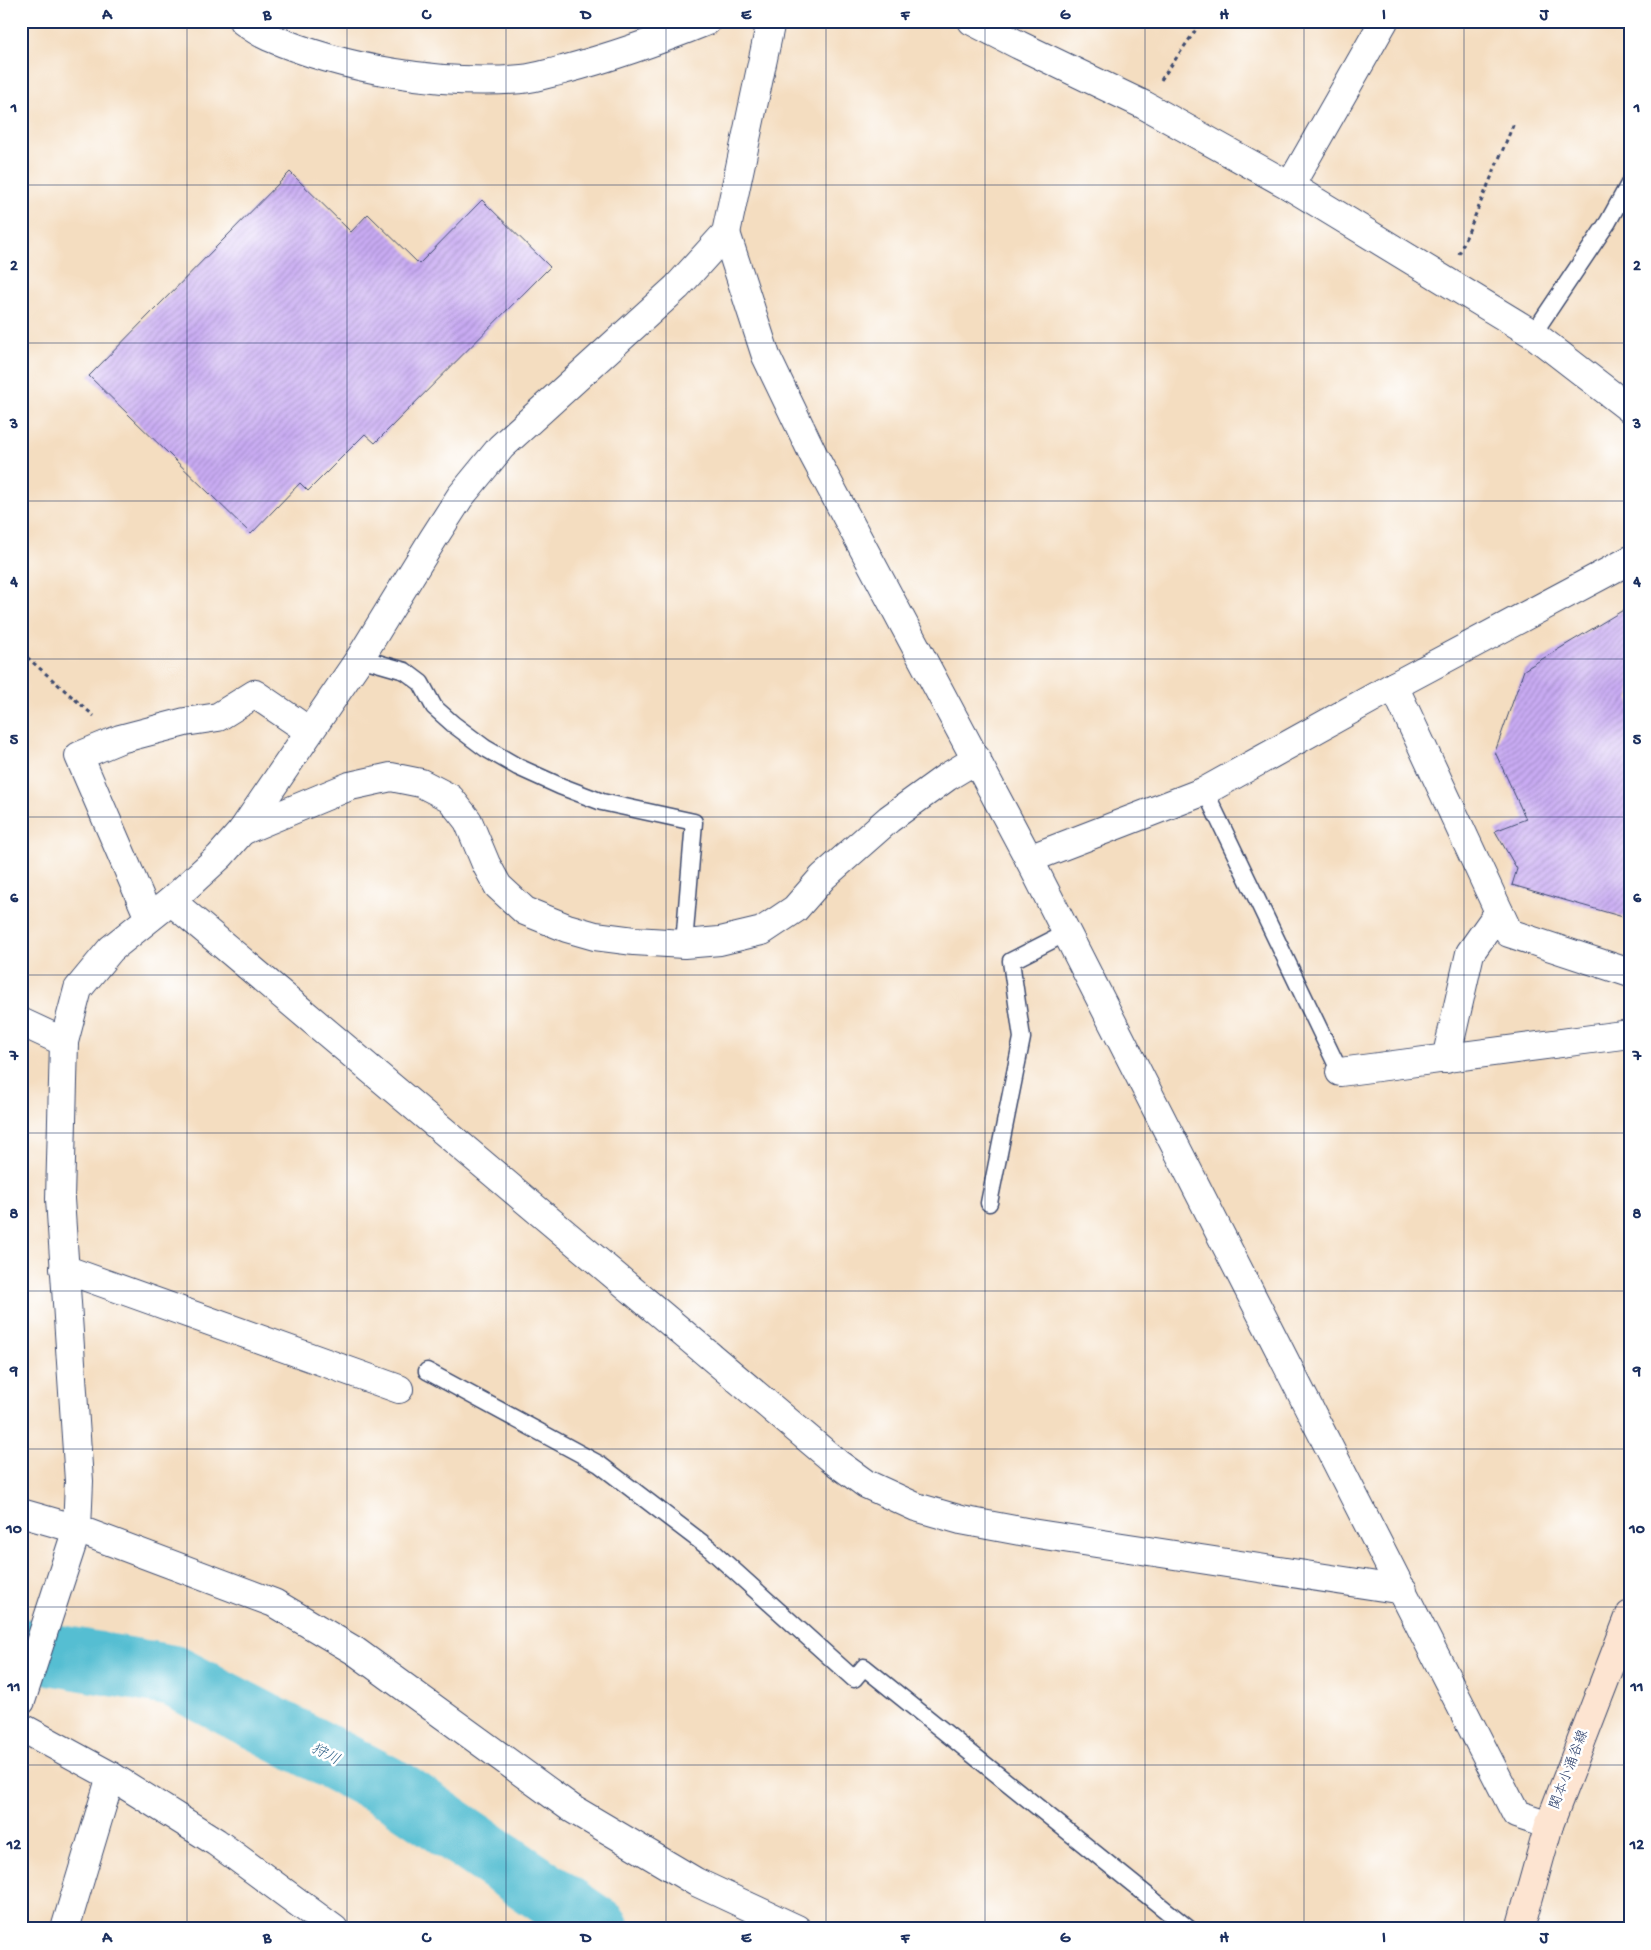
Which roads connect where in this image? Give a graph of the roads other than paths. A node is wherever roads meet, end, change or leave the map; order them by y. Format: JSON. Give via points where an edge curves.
{"nodes":[{"id":1,"x":243,"y":21,"type":"edge"},
{"id":2,"x":707,"y":21,"type":"edge"},
{"id":3,"x":770,"y":21,"type":"edge"},
{"id":4,"x":972,"y":21,"type":"edge"},
{"id":5,"x":1384,"y":21,"type":"edge"},
{"id":6,"x":1630,"y":182,"type":"edge"},
{"id":7,"x":1290,"y":186,"type":"junction"},
{"id":8,"x":726,"y":233,"type":"junction"},
{"id":9,"x":1533,"y":334,"type":"junction"},
{"id":10,"x":1630,"y":409,"type":"edge"},
{"id":11,"x":1630,"y":560,"type":"edge"},
{"id":12,"x":360,"y":658,"type":"junction"},
{"id":13,"x":1394,"y":686,"type":"junction"},
{"id":14,"x":310,"y":731,"type":"junction"},
{"id":15,"x":977,"y":759,"type":"junction"},
{"id":16,"x":1205,"y":791,"type":"junction"},
{"id":17,"x":242,"y":831,"type":"junction"},
{"id":18,"x":1028,"y":859,"type":"junction"},
{"id":19,"x":170,"y":901,"type":"junction"},
{"id":20,"x":1499,"y":912,"type":"junction"},
{"id":21,"x":148,"y":918,"type":"junction"},
{"id":22,"x":1066,"y":933,"type":"junction"},
{"id":23,"x":684,"y":944,"type":"junction"},
{"id":24,"x":1630,"y":973,"type":"edge"},
{"id":25,"x":21,"y":1022,"type":"edge"},
{"id":26,"x":1630,"y":1034,"type":"edge"},
{"id":27,"x":64,"y":1042,"type":"junction"},
{"id":28,"x":1446,"y":1058,"type":"junction"},
{"id":29,"x":1340,"y":1072,"type":"joint"},
{"id":30,"x":989,"y":1203,"type":"dead end"},
{"id":31,"x":64,"y":1269,"type":"junction"},
{"id":32,"x":427,"y":1371,"type":"dead end"},
{"id":33,"x":399,"y":1389,"type":"dead end"},
{"id":34,"x":21,"y":1512,"type":"edge"},
{"id":35,"x":77,"y":1529,"type":"junction"},
{"id":36,"x":1403,"y":1590,"type":"junction"},
{"id":37,"x":1630,"y":1615,"type":"edge"},
{"id":38,"x":21,"y":1701,"type":"edge"},
{"id":39,"x":21,"y":1727,"type":"edge"},
{"id":40,"x":111,"y":1776,"type":"junction"},
{"id":41,"x":1549,"y":1825,"type":"junction"},
{"id":42,"x":65,"y":1929,"type":"edge"},
{"id":43,"x":334,"y":1929,"type":"edge"},
{"id":44,"x":797,"y":1929,"type":"edge"},
{"id":45,"x":1189,"y":1929,"type":"edge"},
{"id":46,"x":1520,"y":1929,"type":"edge"}],
"edges":[{"from":1,"to":2,"type":"street","via":[[267,36],[329,59],[387,72],[452,80],[523,80],[593,62]]},
{"from":3,"to":8,"type":"street"},
{"from":4,"to":7,"type":"street","via":[[1144,105]]},
{"from":5,"to":7,"type":"street"},
{"from":6,"to":9,"type":"lane","via":[[1608,222]]},
{"from":7,"to":9,"type":"street"},
{"from":8,"to":12,"type":"street","via":[[677,287],[501,448],[460,497]]},
{"from":8,"to":15,"type":"street","via":[[766,356],[814,456]]},
{"from":9,"to":10,"type":"street"},
{"from":11,"to":13,"type":"street"},
{"from":12,"to":14,"type":"street"},
{"from":12,"to":23,"type":"lane","via":[[405,671],[421,683],[434,707],[453,724],[485,748],[518,766],[602,802],[694,822]]},
{"from":13,"to":16,"type":"street"},
{"from":13,"to":20,"type":"street"},
{"from":14,"to":17,"type":"street"},
{"from":14,"to":21,"type":"street","via":[[255,694],[218,717],[120,739],[79,756]]},
{"from":15,"to":18,"type":"street"},
{"from":15,"to":23,"type":"street","via":[[946,777],[890,819],[824,878],[795,909],[762,931],[720,941]]},
{"from":16,"to":18,"type":"street"},
{"from":16,"to":29,"type":"lane"},
{"from":17,"to":19,"type":"street","via":[[220,856]]},
{"from":17,"to":23,"type":"street","via":[[350,786],[391,777],[421,783],[450,798],[468,821],[498,886],[525,911],[595,936]]},
{"from":18,"to":22,"type":"street"},
{"from":19,"to":21,"type":"street"},
{"from":19,"to":36,"type":"street","via":[[829,1457],[866,1484],[916,1507],[1031,1534]]},
{"from":20,"to":24,"type":"street","via":[[1509,933]]},
{"from":20,"to":28,"type":"street","via":[[1470,953]]},
{"from":21,"to":27,"type":"street","via":[[111,949],[78,989]]},
{"from":22,"to":30,"type":"lane","via":[[1011,961],[1022,1038]]},
{"from":22,"to":36,"type":"street"},
{"from":25,"to":27,"type":"street"},
{"from":26,"to":28,"type":"street"},
{"from":27,"to":31,"type":"street","via":[[60,1198]]},
{"from":28,"to":29,"type":"street"},
{"from":31,"to":33,"type":"street"},
{"from":31,"to":35,"type":"street","via":[[79,1481]]},
{"from":32,"to":45,"type":"lane","via":[[599,1464],[709,1548],[854,1680],[864,1667]]},
{"from":34,"to":35,"type":"street"},
{"from":35,"to":38,"type":"street"},
{"from":35,"to":44,"type":"street","via":[[274,1604],[355,1651],[571,1808],[696,1882]]},
{"from":36,"to":41,"type":"street","via":[[1516,1814]]},
{"from":37,"to":41,"type":"main road","name":"関本小涌谷線"},
{"from":39,"to":40,"type":"street"},
{"from":40,"to":42,"type":"street"},
{"from":40,"to":43,"type":"street","via":[[216,1842]]},
{"from":41,"to":46,"type":"main road","name":"関本小涌谷線"}]}
